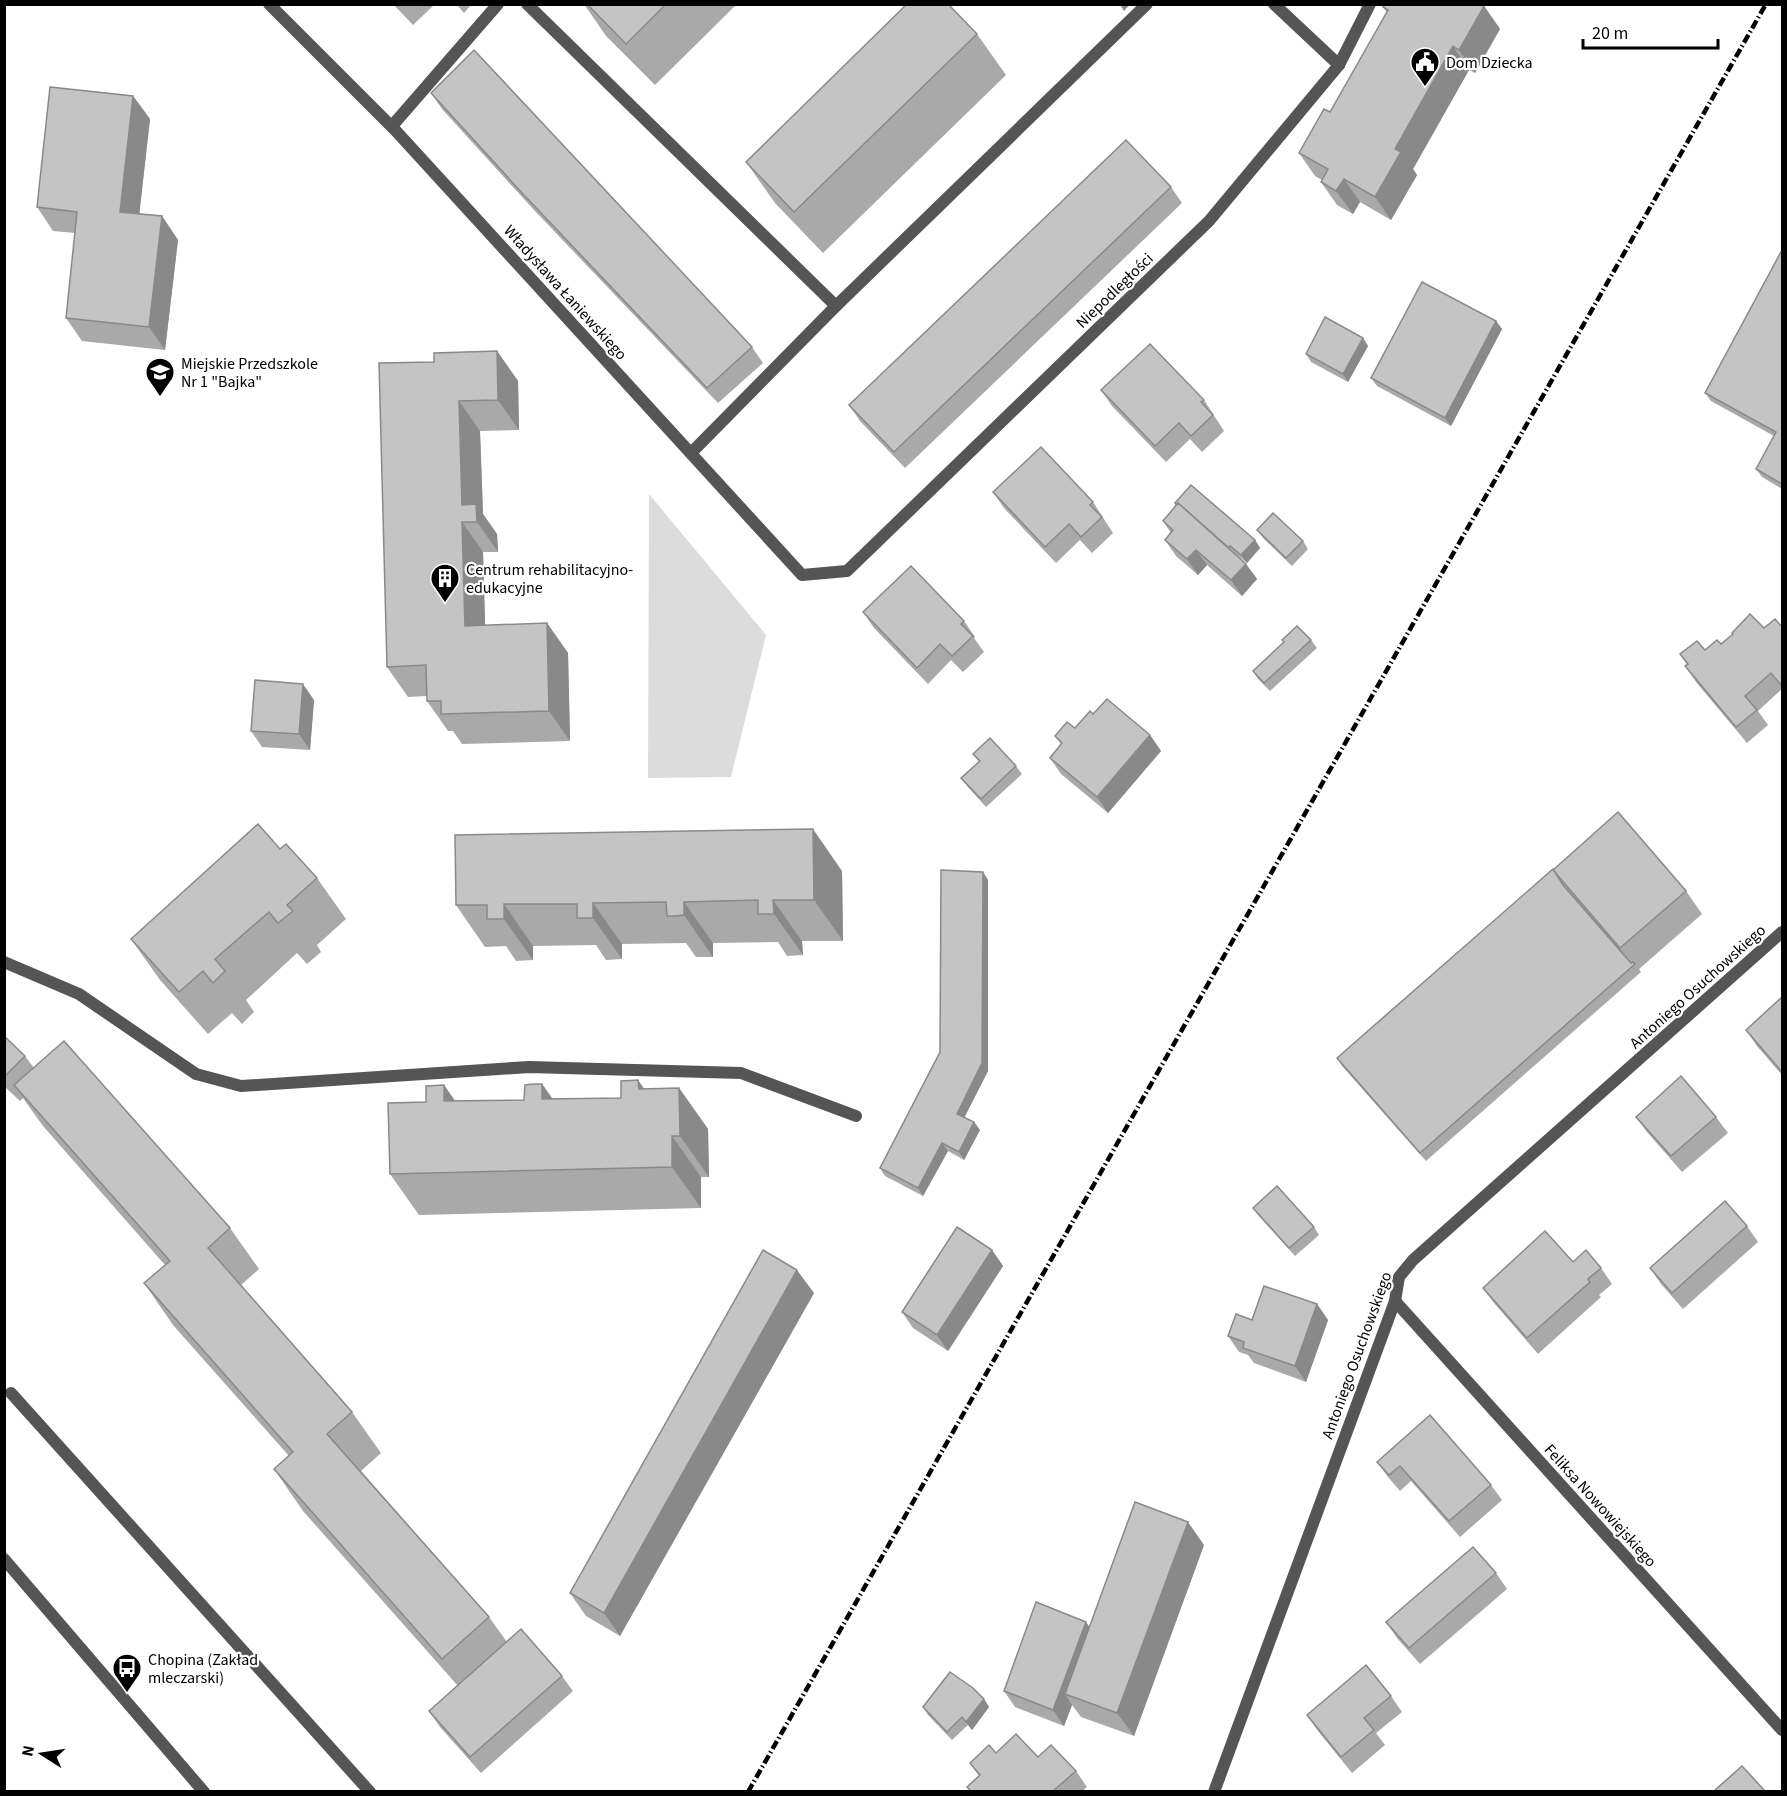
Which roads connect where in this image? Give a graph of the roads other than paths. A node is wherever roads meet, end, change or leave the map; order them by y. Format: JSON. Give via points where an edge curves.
{"nodes":[{"id":1,"x":269,"y":4,"type":"edge"},
{"id":2,"x":498,"y":4,"type":"edge"},
{"id":3,"x":527,"y":4,"type":"edge"},
{"id":4,"x":1147,"y":4,"type":"edge"},
{"id":5,"x":1274,"y":4,"type":"edge"},
{"id":6,"x":1370,"y":4,"type":"edge"},
{"id":7,"x":1339,"y":65,"type":"junction"},
{"id":8,"x":392,"y":126,"type":"junction"},
{"id":9,"x":836,"y":306,"type":"junction"},
{"id":10,"x":691,"y":453,"type":"junction"},
{"id":11,"x":847,"y":571,"type":"joint"},
{"id":12,"x":1782,"y":932,"type":"edge"},
{"id":13,"x":4,"y":962,"type":"edge"},
{"id":14,"x":856,"y":1116,"type":"dead end"},
{"id":15,"x":1395,"y":1301,"type":"junction"},
{"id":16,"x":11,"y":1393,"type":"dead end"},
{"id":17,"x":4,"y":1559,"type":"edge"},
{"id":18,"x":1782,"y":1730,"type":"edge"},
{"id":19,"x":204,"y":1791,"type":"edge"},
{"id":20,"x":370,"y":1791,"type":"edge"},
{"id":21,"x":1214,"y":1791,"type":"edge"}],
"edges":[{"from":1,"to":8,"type":"street","name":"Władysława Łaniewskiego"},
{"from":2,"to":8,"type":"street"},
{"from":3,"to":9,"type":"street"},
{"from":4,"to":9,"type":"street"},
{"from":5,"to":7,"type":"street"},
{"from":6,"to":7,"type":"street","name":"Niepodległości"},
{"from":7,"to":11,"type":"street","name":"Niepodległości","via":[[1209,221]]},
{"from":8,"to":10,"type":"street","name":"Władysława Łaniewskiego"},
{"from":9,"to":10,"type":"street"},
{"from":10,"to":11,"type":"street","name":"Władysława Łaniewskiego","via":[[802,575]]},
{"from":12,"to":15,"type":"street","name":"Antoniego Osuchowskiego","via":[[1413,1260],[1399,1277]]},
{"from":13,"to":14,"type":"street","via":[[79,994],[196,1074],[241,1086],[529,1067],[741,1073]]},
{"from":15,"to":18,"type":"street","name":"Feliksa Nowowiejskiego"},
{"from":15,"to":21,"type":"street","name":"Antoniego Osuchowskiego"},
{"from":16,"to":20,"type":"street"},
{"from":17,"to":19,"type":"street"}]}
